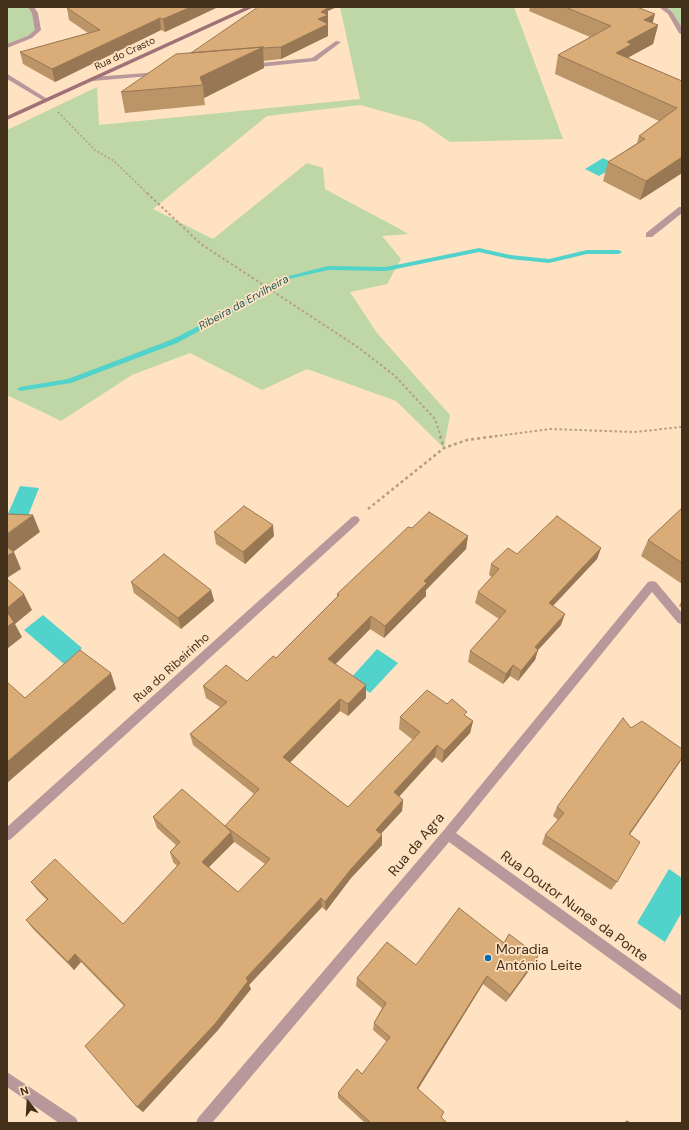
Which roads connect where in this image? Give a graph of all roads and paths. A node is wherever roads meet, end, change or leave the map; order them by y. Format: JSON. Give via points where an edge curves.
{"nodes":[{"id":1,"x":31,"y":7,"type":"edge"},
{"id":2,"x":251,"y":7,"type":"edge"},
{"id":3,"x":662,"y":7,"type":"edge"},
{"id":4,"x":682,"y":33,"type":"edge"},
{"id":5,"x":338,"y":42,"type":"dead end"},
{"id":6,"x":7,"y":46,"type":"edge"},
{"id":7,"x":243,"y":66,"type":"edge"},
{"id":8,"x":164,"y":73,"type":"edge"},
{"id":9,"x":7,"y":76,"type":"edge"},
{"id":10,"x":93,"y":79,"type":"junction"},
{"id":11,"x":46,"y":100,"type":"junction"},
{"id":12,"x":7,"y":118,"type":"edge"},
{"id":13,"x":682,"y":209,"type":"edge"},
{"id":14,"x":650,"y":235,"type":"dead end"},
{"id":15,"x":682,"y":427,"type":"edge"},
{"id":16,"x":444,"y":448,"type":"junction"},
{"id":17,"x":354,"y":520,"type":"joint"},
{"id":18,"x":682,"y":620,"type":"edge"},
{"id":19,"x":448,"y":834,"type":"junction"},
{"id":20,"x":7,"y":835,"type":"edge"},
{"id":21,"x":682,"y":1004,"type":"edge"},
{"id":22,"x":7,"y":1078,"type":"edge"},
{"id":23,"x":71,"y":1123,"type":"edge"},
{"id":24,"x":202,"y":1123,"type":"edge"}],
"edges":[{"from":1,"to":6,"type":"street","via":[[35,13],[38,30],[30,37]]},
{"from":2,"to":10,"type":"street","name":"Rua do Crasto"},
{"from":3,"to":4,"type":"street","via":[[670,13]]},
{"from":5,"to":7,"type":"street","via":[[314,60]]},
{"from":8,"to":10,"type":"street"},
{"from":9,"to":11,"type":"street"},
{"from":10,"to":11,"type":"street","name":"Rua do Crasto"},
{"from":11,"to":12,"type":"street","name":"Rua do Crasto"},
{"from":11,"to":16,"type":"path","via":[[95,150],[114,161],[201,244],[359,348],[396,376],[435,419]]},
{"from":13,"to":14,"type":"street"},
{"from":15,"to":16,"type":"path","via":[[634,432],[550,429],[467,440]]},
{"from":16,"to":17,"type":"path"},
{"from":17,"to":20,"type":"street","name":"Rua do Ribeirinho"},
{"from":18,"to":19,"type":"street","name":"Rua da Agra","via":[[652,585]]},
{"from":19,"to":21,"type":"street","name":"Rua Doutor Nunes da Ponte"},
{"from":19,"to":24,"type":"street","name":"Rua da Agra"},
{"from":22,"to":23,"type":"street"}]}
